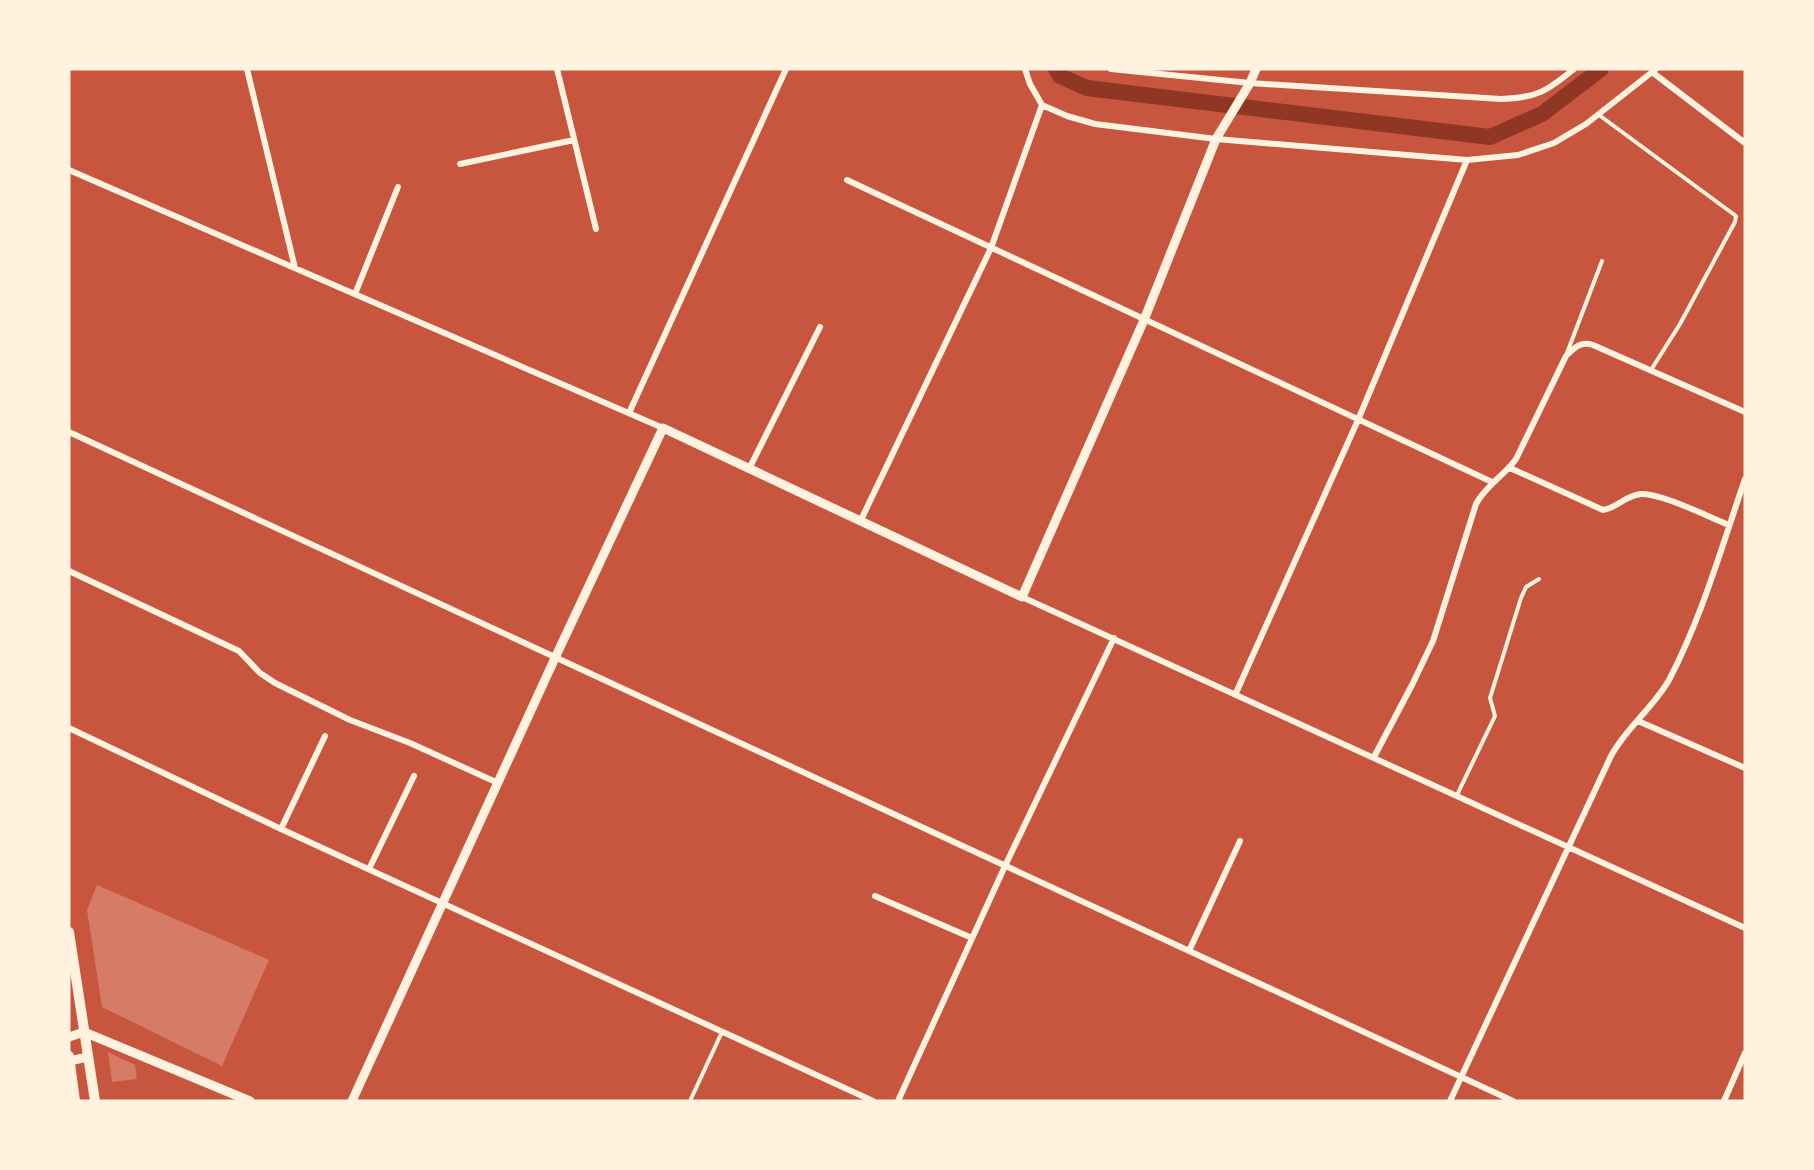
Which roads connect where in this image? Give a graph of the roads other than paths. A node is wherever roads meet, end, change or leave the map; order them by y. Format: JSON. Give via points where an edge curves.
{"nodes":[{"id":1,"x":247,"y":69,"type":"edge"},
{"id":2,"x":557,"y":69,"type":"edge"},
{"id":3,"x":786,"y":69,"type":"edge"},
{"id":4,"x":1025,"y":69,"type":"edge"},
{"id":5,"x":1111,"y":69,"type":"edge"},
{"id":6,"x":1256,"y":69,"type":"edge"},
{"id":7,"x":1574,"y":69,"type":"edge"},
{"id":8,"x":1654,"y":70,"type":"edge"},
{"id":9,"x":1250,"y":83,"type":"junction"},
{"id":10,"x":1042,"y":105,"type":"junction"},
{"id":11,"x":1598,"y":114,"type":"junction"},
{"id":12,"x":1216,"y":139,"type":"junction"},
{"id":13,"x":574,"y":140,"type":"junction"},
{"id":14,"x":1745,"y":143,"type":"edge"},
{"id":15,"x":1467,"y":160,"type":"junction"},
{"id":16,"x":460,"y":164,"type":"dead end"},
{"id":17,"x":69,"y":170,"type":"edge"},
{"id":18,"x":847,"y":180,"type":"dead end"},
{"id":19,"x":398,"y":187,"type":"dead end"},
{"id":20,"x":596,"y":229,"type":"dead end"},
{"id":21,"x":991,"y":248,"type":"junction"},
{"id":22,"x":1602,"y":261,"type":"dead end"},
{"id":23,"x":295,"y":268,"type":"junction"},
{"id":24,"x":355,"y":294,"type":"junction"},
{"id":25,"x":1143,"y":320,"type":"junction"},
{"id":26,"x":820,"y":327,"type":"dead end"},
{"id":27,"x":1566,"y":356,"type":"junction"},
{"id":28,"x":1651,"y":370,"type":"junction"},
{"id":29,"x":1745,"y":412,"type":"edge"},
{"id":30,"x":629,"y":413,"type":"junction"},
{"id":31,"x":1358,"y":420,"type":"junction"},
{"id":32,"x":663,"y":428,"type":"junction"},
{"id":33,"x":69,"y":432,"type":"edge"},
{"id":34,"x":1510,"y":468,"type":"junction"},
{"id":35,"x":749,"y":469,"type":"junction"},
{"id":36,"x":1745,"y":479,"type":"edge"},
{"id":37,"x":1492,"y":482,"type":"junction"},
{"id":38,"x":860,"y":522,"type":"junction"},
{"id":39,"x":1730,"y":525,"type":"junction"},
{"id":40,"x":69,"y":570,"type":"edge"},
{"id":41,"x":1539,"y":579,"type":"dead end"},
{"id":42,"x":1022,"y":597,"type":"junction"},
{"id":43,"x":1114,"y":638,"type":"junction"},
{"id":44,"x":555,"y":658,"type":"junction"},
{"id":45,"x":1236,"y":693,"type":"junction"},
{"id":46,"x":1638,"y":721,"type":"junction"},
{"id":47,"x":69,"y":728,"type":"edge"},
{"id":48,"x":325,"y":736,"type":"dead end"},
{"id":49,"x":1374,"y":757,"type":"junction"},
{"id":50,"x":1745,"y":768,"type":"edge"},
{"id":51,"x":414,"y":776,"type":"dead end"},
{"id":52,"x":498,"y":783,"type":"junction"},
{"id":53,"x":1457,"y":795,"type":"junction"},
{"id":54,"x":282,"y":829,"type":"junction"},
{"id":55,"x":1240,"y":841,"type":"dead end"},
{"id":56,"x":1568,"y":846,"type":"junction"},
{"id":57,"x":1005,"y":866,"type":"junction"},
{"id":58,"x":369,"y":869,"type":"junction"},
{"id":59,"x":875,"y":896,"type":"dead end"},
{"id":60,"x":443,"y":903,"type":"junction"},
{"id":61,"x":1745,"y":928,"type":"edge"},
{"id":62,"x":69,"y":932,"type":"edge"},
{"id":63,"x":972,"y":938,"type":"junction"},
{"id":64,"x":1189,"y":951,"type":"junction"},
{"id":65,"x":84,"y":1032,"type":"junction"},
{"id":66,"x":723,"y":1032,"type":"junction"},
{"id":67,"x":69,"y":1037,"type":"edge"},
{"id":68,"x":1745,"y":1053,"type":"edge"},
{"id":69,"x":88,"y":1057,"type":"junction"},
{"id":70,"x":69,"y":1059,"type":"edge"},
{"id":71,"x":1461,"y":1077,"type":"junction"},
{"id":72,"x":75,"y":1101,"type":"edge"},
{"id":73,"x":95,"y":1101,"type":"edge"},
{"id":74,"x":250,"y":1101,"type":"edge"},
{"id":75,"x":352,"y":1101,"type":"edge"},
{"id":76,"x":690,"y":1101,"type":"edge"},
{"id":77,"x":873,"y":1101,"type":"edge"},
{"id":78,"x":898,"y":1101,"type":"edge"},
{"id":79,"x":1450,"y":1101,"type":"edge"},
{"id":80,"x":1513,"y":1101,"type":"edge"},
{"id":81,"x":1724,"y":1101,"type":"edge"}],
"edges":[{"from":1,"to":23,"type":"street"},
{"from":2,"to":13,"type":"street"},
{"from":3,"to":30,"type":"street"},
{"from":4,"to":10,"type":"street"},
{"from":5,"to":9,"type":"street"},
{"from":6,"to":9,"type":"main road"},
{"from":7,"to":9,"type":"street","via":[[1538,95],[1524,99]]},
{"from":8,"to":11,"type":"street"},
{"from":8,"to":14,"type":"street"},
{"from":9,"to":12,"type":"main road"},
{"from":10,"to":12,"type":"street","via":[[1095,124]]},
{"from":10,"to":21,"type":"street"},
{"from":11,"to":15,"type":"street","via":[[1554,143],[1518,154]]},
{"from":11,"to":28,"type":"lane","via":[[1736,216],[1680,324]]},
{"from":12,"to":15,"type":"street"},
{"from":12,"to":25,"type":"main road"},
{"from":13,"to":16,"type":"street"},
{"from":13,"to":20,"type":"street"},
{"from":15,"to":31,"type":"street"},
{"from":17,"to":23,"type":"street"},
{"from":18,"to":21,"type":"street"},
{"from":19,"to":24,"type":"street"},
{"from":21,"to":25,"type":"street"},
{"from":21,"to":38,"type":"street"},
{"from":22,"to":27,"type":"lane"},
{"from":23,"to":24,"type":"street"},
{"from":24,"to":30,"type":"street"},
{"from":25,"to":31,"type":"street"},
{"from":25,"to":42,"type":"main road"},
{"from":26,"to":35,"type":"street"},
{"from":27,"to":28,"type":"street","via":[[1586,343]]},
{"from":27,"to":34,"type":"street"},
{"from":28,"to":29,"type":"street"},
{"from":30,"to":32,"type":"street"},
{"from":31,"to":37,"type":"street"},
{"from":31,"to":45,"type":"street"},
{"from":32,"to":35,"type":"main road"},
{"from":32,"to":44,"type":"main road"},
{"from":33,"to":44,"type":"street"},
{"from":34,"to":37,"type":"street"},
{"from":34,"to":39,"type":"street","via":[[1603,510],[1642,494],[1657,496]]},
{"from":35,"to":38,"type":"main road"},
{"from":36,"to":39,"type":"street"},
{"from":37,"to":49,"type":"street","via":[[1476,504],[1433,641]]},
{"from":38,"to":42,"type":"main road"},
{"from":39,"to":46,"type":"street","via":[[1675,667]]},
{"from":40,"to":52,"type":"street","via":[[238,651],[275,683],[350,720]]},
{"from":41,"to":53,"type":"lane","via":[[1526,587],[1521,598],[1490,698],[1495,716]]},
{"from":42,"to":43,"type":"street"},
{"from":43,"to":45,"type":"street"},
{"from":43,"to":57,"type":"street"},
{"from":44,"to":52,"type":"main road"},
{"from":44,"to":57,"type":"street"},
{"from":45,"to":49,"type":"street"},
{"from":46,"to":50,"type":"street"},
{"from":46,"to":56,"type":"street","via":[[1616,747]]},
{"from":47,"to":54,"type":"street"},
{"from":48,"to":54,"type":"street"},
{"from":49,"to":53,"type":"street"},
{"from":51,"to":58,"type":"street"},
{"from":52,"to":60,"type":"main road"},
{"from":53,"to":56,"type":"street"},
{"from":54,"to":58,"type":"street"},
{"from":55,"to":64,"type":"street"},
{"from":56,"to":61,"type":"street"},
{"from":56,"to":71,"type":"street"},
{"from":57,"to":63,"type":"street"},
{"from":57,"to":64,"type":"street"},
{"from":58,"to":60,"type":"street"},
{"from":59,"to":63,"type":"street"},
{"from":60,"to":66,"type":"street"},
{"from":60,"to":75,"type":"main road"},
{"from":62,"to":65,"type":"main road"},
{"from":63,"to":78,"type":"street"},
{"from":64,"to":71,"type":"street"},
{"from":65,"to":67,"type":"main road"},
{"from":65,"to":69,"type":"main road"},
{"from":65,"to":74,"type":"main road"},
{"from":66,"to":76,"type":"lane"},
{"from":66,"to":77,"type":"street"},
{"from":68,"to":81,"type":"street"},
{"from":69,"to":70,"type":"main road"},
{"from":69,"to":73,"type":"main road"},
{"from":70,"to":72,"type":"main road"},
{"from":71,"to":79,"type":"street"},
{"from":71,"to":80,"type":"street"}]}
